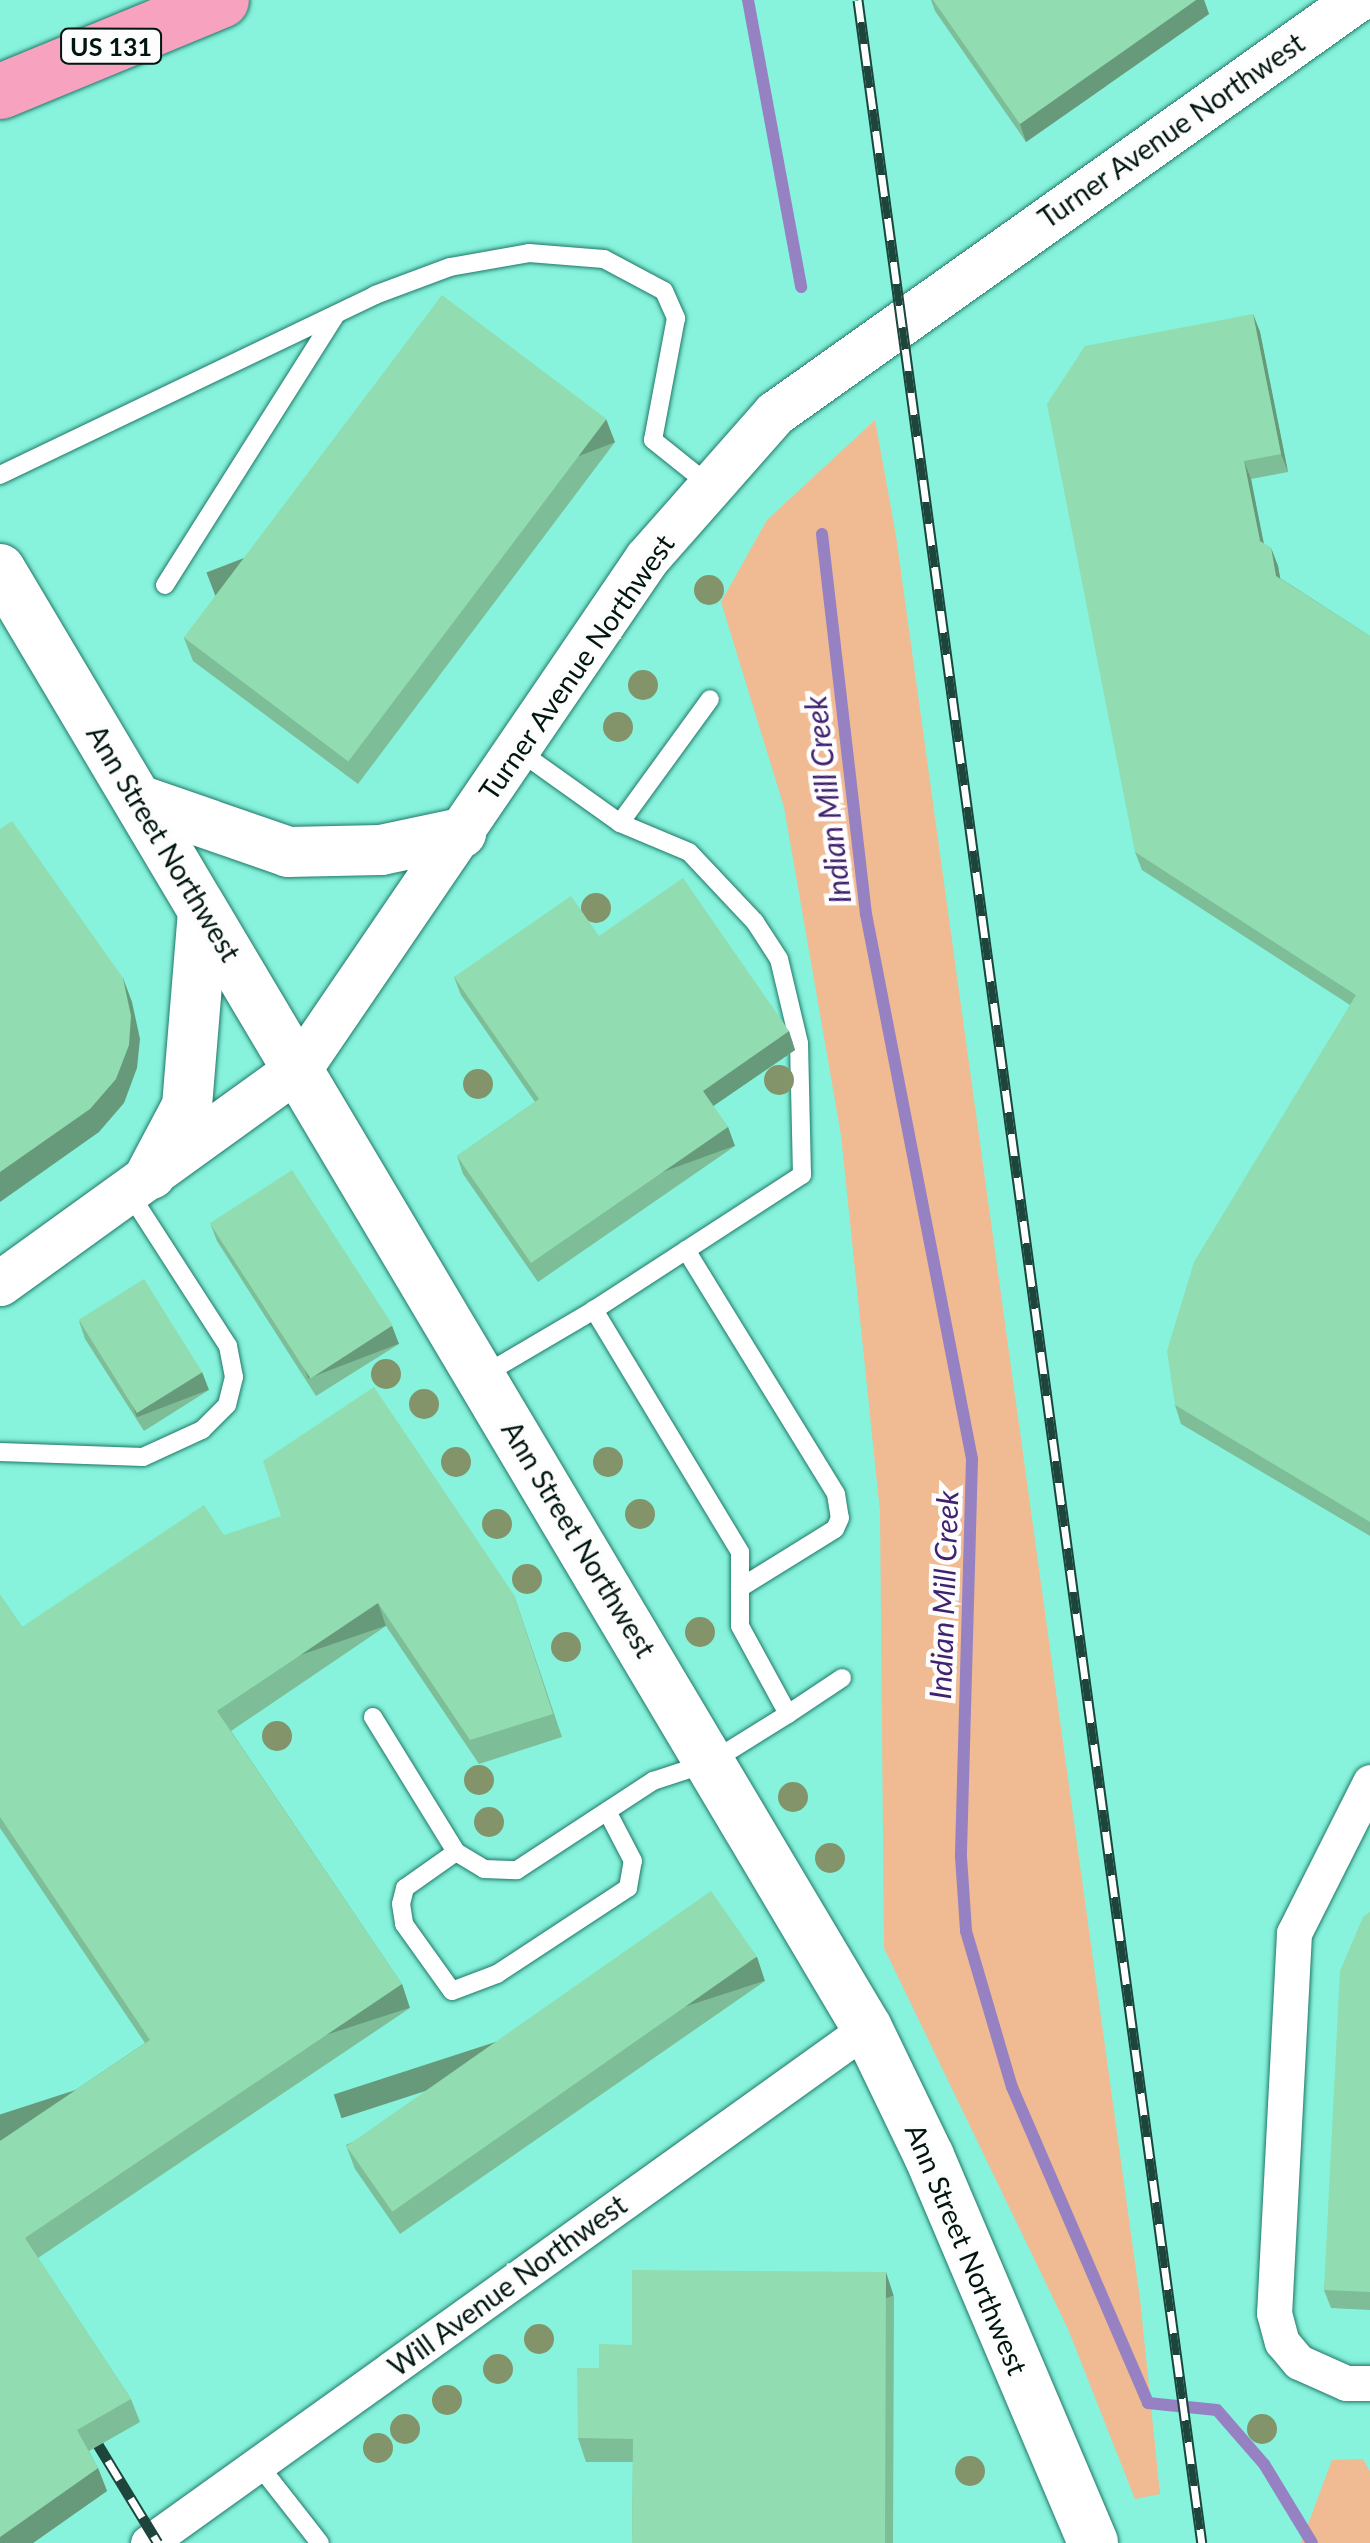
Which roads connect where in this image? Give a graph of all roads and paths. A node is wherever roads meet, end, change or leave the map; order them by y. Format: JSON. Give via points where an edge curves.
{"nodes":[{"id":1,"x":221,"y":0,"type":"edge"},
{"id":2,"x":1356,"y":0,"type":"edge"},
{"id":3,"x":0,"y":91,"type":"edge"},
{"id":4,"x":336,"y":313,"type":"junction"},
{"id":5,"x":0,"y":475,"type":"edge"},
{"id":6,"x":708,"y":484,"type":"junction"},
{"id":7,"x":0,"y":569,"type":"edge"},
{"id":8,"x":165,"y":585,"type":"dead end"},
{"id":9,"x":710,"y":698,"type":"dead end"},
{"id":10,"x":519,"y":751,"type":"junction"},
{"id":11,"x":139,"y":800,"type":"junction"},
{"id":12,"x":620,"y":823,"type":"junction"},
{"id":13,"x":461,"y":833,"type":"junction"},
{"id":14,"x":203,"y":912,"type":"junction"},
{"id":15,"x":300,"y":1068,"type":"junction"},
{"id":16,"x":139,"y":1183,"type":"junction"},
{"id":17,"x":686,"y":1250,"type":"junction"},
{"id":18,"x":0,"y":1282,"type":"edge"},
{"id":19,"x":594,"y":1310,"type":"junction"},
{"id":20,"x":482,"y":1376,"type":"junction"},
{"id":21,"x":0,"y":1452,"type":"edge"},
{"id":22,"x":740,"y":1588,"type":"junction"},
{"id":23,"x":842,"y":1678,"type":"dead end"},
{"id":24,"x":788,"y":1714,"type":"junction"},
{"id":25,"x":373,"y":1716,"type":"dead end"},
{"id":26,"x":711,"y":1762,"type":"junction"},
{"id":27,"x":1370,"y":1782,"type":"edge"},
{"id":28,"x":607,"y":1811,"type":"junction"},
{"id":29,"x":1370,"y":1843,"type":"edge"},
{"id":30,"x":456,"y":1852,"type":"junction"},
{"id":31,"x":1328,"y":1860,"type":"junction"},
{"id":32,"x":867,"y":2028,"type":"junction"},
{"id":33,"x":1370,"y":2383,"type":"edge"},
{"id":34,"x":258,"y":2464,"type":"junction"},
{"id":35,"x":148,"y":2543,"type":"edge"},
{"id":36,"x":320,"y":2543,"type":"edge"},
{"id":37,"x":1093,"y":2543,"type":"edge"}],
"edges":[{"from":1,"to":3,"type":"highway","number":"US 131"},
{"from":2,"to":6,"type":"street","name":"Turner Avenue Northwest","via":[[853,354],[775,413]]},
{"from":4,"to":5,"type":"lane"},
{"from":4,"to":6,"type":"lane","via":[[489,258],[568,255],[634,270],[664,291],[676,318],[653,440]]},
{"from":4,"to":8,"type":"lane"},
{"from":6,"to":10,"type":"street","name":"Turner Avenue Northwest","via":[[550,695]]},
{"from":7,"to":11,"type":"main road","name":"Ann Street Northwest"},
{"from":9,"to":12,"type":"lane"},
{"from":10,"to":12,"type":"lane"},
{"from":10,"to":13,"type":"street","name":"Turner Avenue Northwest"},
{"from":11,"to":13,"type":"main road","via":[[288,852],[381,850]]},
{"from":11,"to":14,"type":"main road","name":"Ann Street Northwest"},
{"from":12,"to":17,"type":"lane","via":[[688,852],[755,922],[778,959],[799,1044],[802,1176]]},
{"from":13,"to":15,"type":"street","name":"Turner Avenue Northwest"},
{"from":14,"to":15,"type":"main road","name":"Ann Street Northwest"},
{"from":14,"to":16,"type":"main road","via":[[186,1106]]},
{"from":15,"to":16,"type":"street","name":"Turner Avenue Northwest"},
{"from":15,"to":20,"type":"main road","name":"Ann Street Northwest"},
{"from":16,"to":18,"type":"street","name":"Turner Avenue Northwest"},
{"from":16,"to":21,"type":"lane","via":[[228,1346],[234,1377],[227,1405],[202,1430],[143,1458]]},
{"from":17,"to":19,"type":"lane"},
{"from":17,"to":22,"type":"lane","via":[[836,1494],[840,1518],[835,1529]]},
{"from":19,"to":20,"type":"lane"},
{"from":19,"to":22,"type":"lane","via":[[740,1552]]},
{"from":20,"to":26,"type":"main road","name":"Ann Street Northwest"},
{"from":22,"to":24,"type":"lane","via":[[740,1626]]},
{"from":23,"to":24,"type":"lane"},
{"from":24,"to":26,"type":"lane"},
{"from":25,"to":30,"type":"lane"},
{"from":26,"to":28,"type":"lane","via":[[653,1781]]},
{"from":26,"to":32,"type":"main road","name":"Ann Street Northwest"},
{"from":27,"to":31,"type":"street"},
{"from":28,"to":30,"type":"lane","via":[[517,1870],[484,1869]]},
{"from":28,"to":30,"type":"lane","via":[[633,1861],[628,1888],[498,1974],[452,1991],[404,1924],[401,1904],[405,1888]]},
{"from":29,"to":31,"type":"street"},
{"from":31,"to":33,"type":"street","via":[[1294,1932],[1274,2314],[1282,2342],[1298,2362],[1346,2384]]},
{"from":32,"to":34,"type":"street","name":"Will Avenue Northwest"},
{"from":32,"to":37,"type":"main road","name":"Ann Street Northwest","via":[[929,2156]]},
{"from":34,"to":35,"type":"street","name":"Will Avenue Northwest"},
{"from":34,"to":36,"type":"lane"}]}
